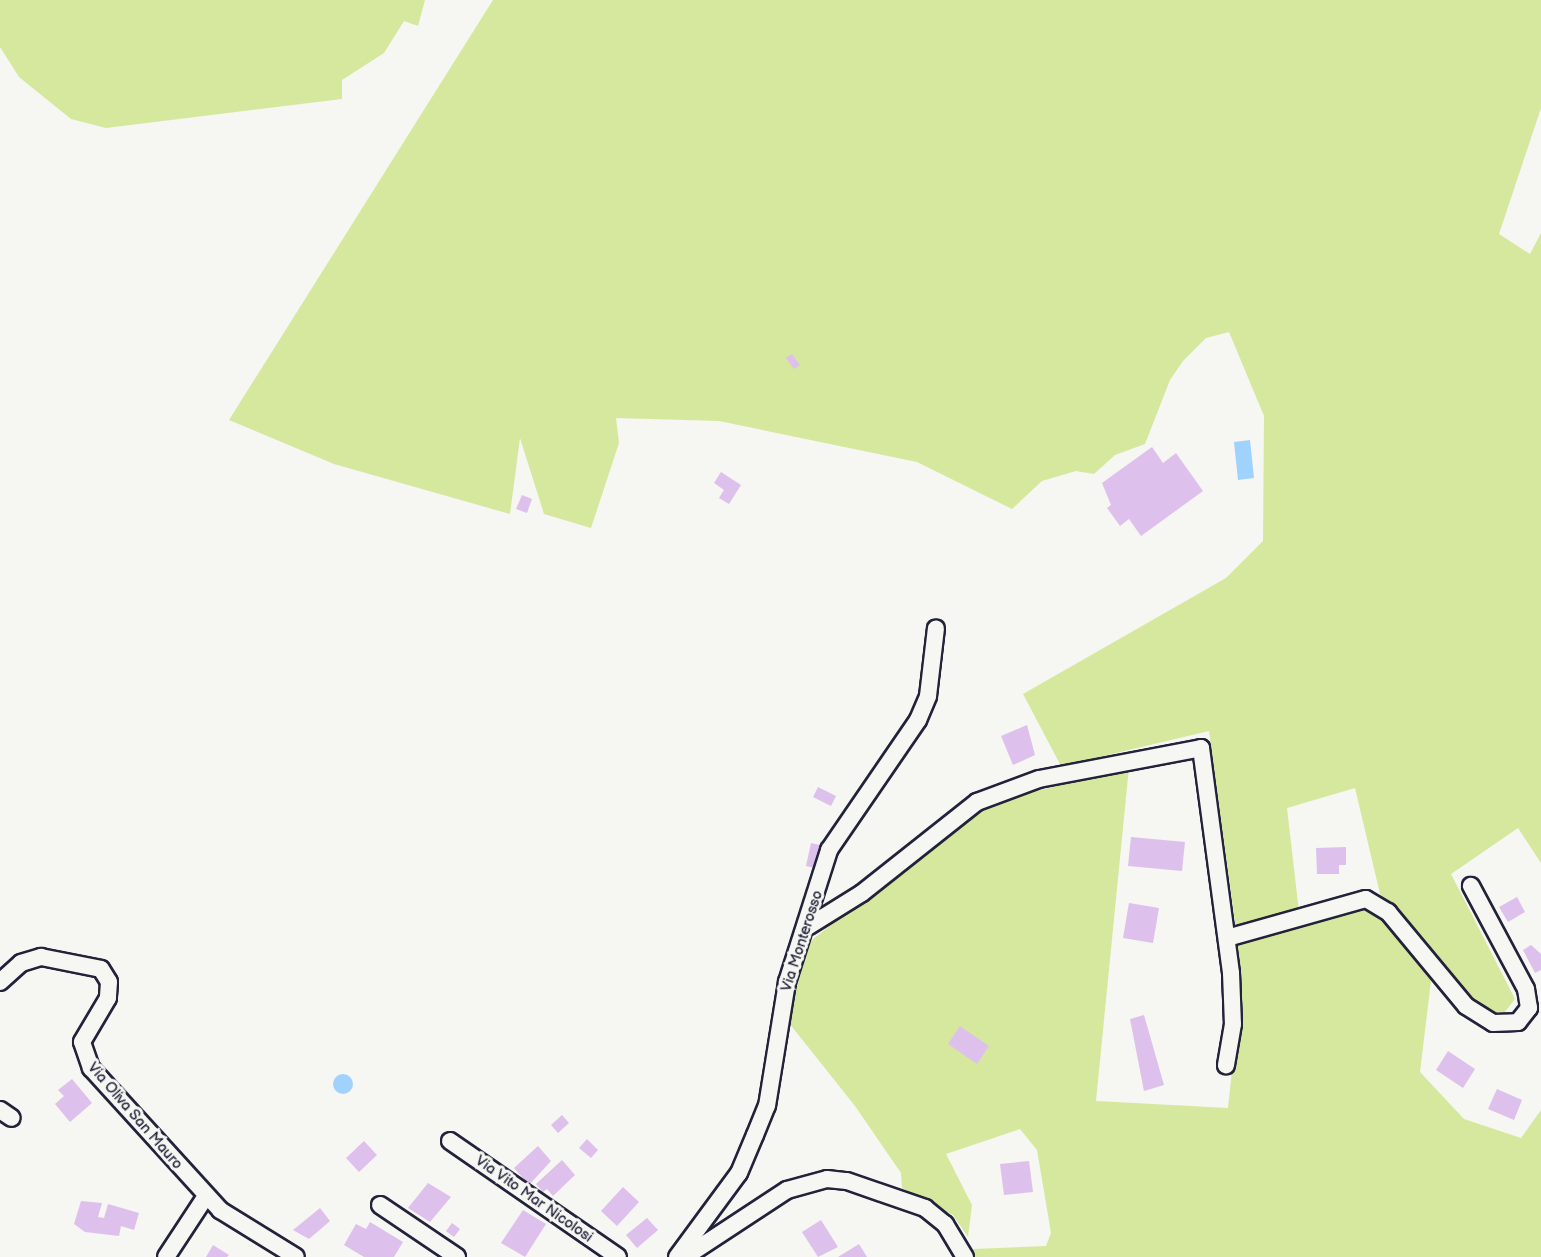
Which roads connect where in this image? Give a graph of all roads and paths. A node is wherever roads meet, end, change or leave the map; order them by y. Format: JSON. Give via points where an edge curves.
{"nodes":[{"id":1,"x":936,"y":628,"type":"dead end"},
{"id":2,"x":1471,"y":886,"type":"dead end"},
{"id":3,"x":809,"y":926,"type":"junction"},
{"id":4,"x":1227,"y":938,"type":"junction"},
{"id":5,"x":0,"y":982,"type":"edge"},
{"id":6,"x":1226,"y":1065,"type":"dead end"},
{"id":7,"x":450,"y":1141,"type":"dead end"},
{"id":8,"x":206,"y":1196,"type":"junction"},
{"id":9,"x":380,"y":1205,"type":"dead end"},
{"id":10,"x":166,"y":1257,"type":"edge"},
{"id":11,"x":296,"y":1257,"type":"edge"},
{"id":12,"x":458,"y":1257,"type":"edge"},
{"id":13,"x":618,"y":1257,"type":"edge"},
{"id":14,"x":676,"y":1257,"type":"edge"},
{"id":15,"x":685,"y":1257,"type":"edge"},
{"id":16,"x":965,"y":1257,"type":"edge"}],
"edges":[{"from":1,"to":3,"type":"street","name":"Via Monterosso","via":[[928,696],[920,715],[829,850]]},
{"from":2,"to":4,"type":"street","via":[[1526,989],[1529,1008],[1518,1022],[1492,1023],[1466,1006],[1388,912],[1366,899]]},
{"from":3,"to":4,"type":"street","via":[[862,892],[976,802],[1039,779],[1196,746],[1206,754]]},
{"from":3,"to":14,"type":"street","name":"Via Monterosso","via":[[787,982],[767,1106],[739,1173]]},
{"from":4,"to":6,"type":"street","via":[[1233,1004]]},
{"from":5,"to":8,"type":"street","name":"Via Oliva San Mauro","via":[[21,963],[41,957],[101,969],[110,989],[85,1034],[84,1057]]},
{"from":7,"to":13,"type":"street","name":"Via Vito Mar Nicolosi"},
{"from":8,"to":10,"type":"street"},
{"from":8,"to":11,"type":"street","name":"Via Oliva San Mauro"},
{"from":9,"to":12,"type":"street"},
{"from":15,"to":16,"type":"street","via":[[788,1190],[827,1179],[847,1180],[925,1208],[945,1224]]}]}
